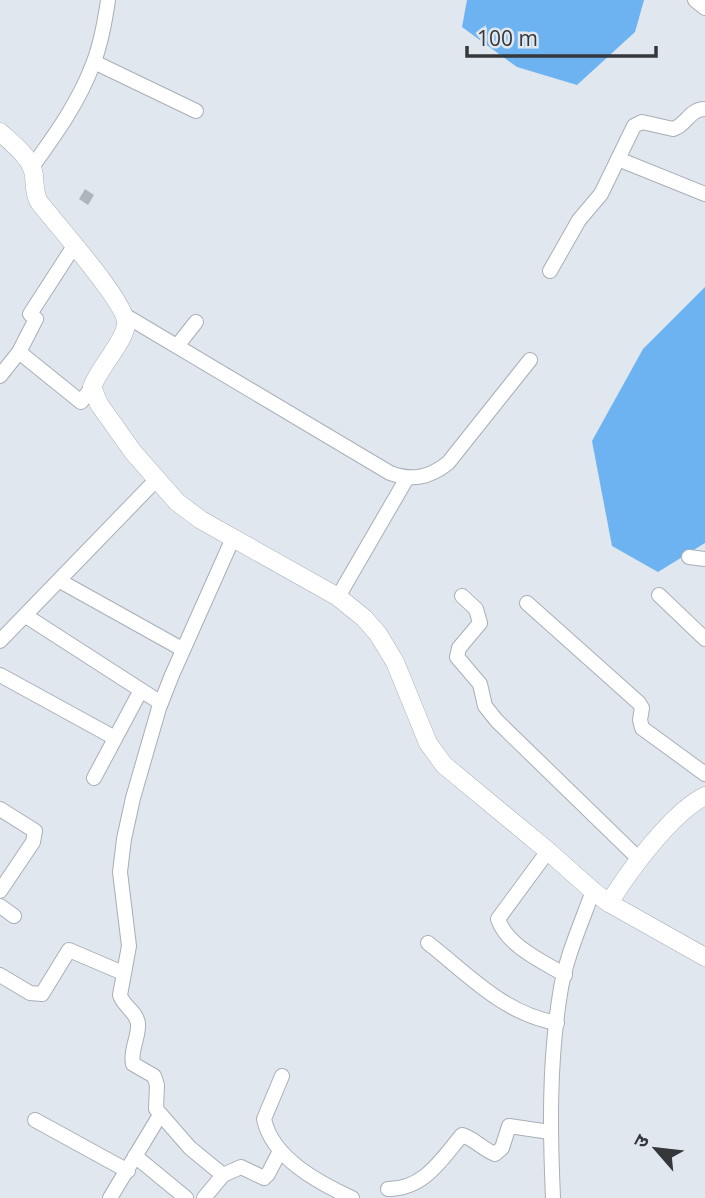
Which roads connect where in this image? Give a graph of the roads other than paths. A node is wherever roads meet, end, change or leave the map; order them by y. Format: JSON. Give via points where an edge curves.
{"nodes":[{"id":1,"x":108,"y":0,"type":"edge"},
{"id":2,"x":695,"y":0,"type":"edge"},
{"id":3,"x":705,"y":8,"type":"edge"},
{"id":4,"x":94,"y":62,"type":"junction"},
{"id":5,"x":705,"y":109,"type":"edge"},
{"id":6,"x":196,"y":111,"type":"dead end"},
{"id":7,"x":0,"y":132,"type":"edge"},
{"id":8,"x":618,"y":159,"type":"junction"},
{"id":9,"x":32,"y":167,"type":"junction"},
{"id":10,"x":705,"y":194,"type":"edge"},
{"id":11,"x":74,"y":246,"type":"junction"},
{"id":12,"x":550,"y":271,"type":"dead end"},
{"id":13,"x":126,"y":316,"type":"junction"},
{"id":14,"x":196,"y":322,"type":"dead end"},
{"id":15,"x":177,"y":346,"type":"junction"},
{"id":16,"x":19,"y":352,"type":"junction"},
{"id":17,"x":530,"y":360,"type":"dead end"},
{"id":18,"x":0,"y":376,"type":"edge"},
{"id":19,"x":92,"y":387,"type":"junction"},
{"id":20,"x":407,"y":478,"type":"junction"},
{"id":21,"x":156,"y":480,"type":"junction"},
{"id":22,"x":233,"y":538,"type":"junction"},
{"id":23,"x":690,"y":557,"type":"dead end"},
{"id":24,"x":705,"y":559,"type":"edge"},
{"id":25,"x":60,"y":581,"type":"junction"},
{"id":26,"x":659,"y":595,"type":"dead end"},
{"id":27,"x":462,"y":596,"type":"dead end"},
{"id":28,"x":338,"y":597,"type":"junction"},
{"id":29,"x":527,"y":603,"type":"dead end"},
{"id":30,"x":26,"y":616,"type":"junction"},
{"id":31,"x":704,"y":635,"type":"edge"},
{"id":32,"x":0,"y":641,"type":"edge"},
{"id":33,"x":182,"y":649,"type":"junction"},
{"id":34,"x":0,"y":676,"type":"edge"},
{"id":35,"x":141,"y":690,"type":"junction"},
{"id":36,"x":161,"y":703,"type":"junction"},
{"id":37,"x":115,"y":738,"type":"junction"},
{"id":38,"x":705,"y":774,"type":"edge"},
{"id":39,"x":94,"y":778,"type":"dead end"},
{"id":40,"x":705,"y":796,"type":"edge"},
{"id":41,"x":0,"y":809,"type":"edge"},
{"id":42,"x":548,"y":851,"type":"junction"},
{"id":43,"x":640,"y":860,"type":"junction"},
{"id":44,"x":0,"y":891,"type":"edge"},
{"id":45,"x":593,"y":891,"type":"junction"},
{"id":46,"x":609,"y":903,"type":"junction"},
{"id":47,"x":0,"y":906,"type":"edge"},
{"id":48,"x":14,"y":916,"type":"dead end"},
{"id":49,"x":428,"y":943,"type":"dead end"},
{"id":50,"x":705,"y":957,"type":"edge"},
{"id":51,"x":123,"y":973,"type":"junction"},
{"id":52,"x":0,"y":975,"type":"edge"},
{"id":53,"x":565,"y":975,"type":"junction"},
{"id":54,"x":557,"y":1023,"type":"junction"},
{"id":55,"x":282,"y":1076,"type":"dead end"},
{"id":56,"x":160,"y":1115,"type":"junction"},
{"id":57,"x":35,"y":1120,"type":"dead end"},
{"id":58,"x":550,"y":1132,"type":"junction"},
{"id":59,"x":280,"y":1151,"type":"junction"},
{"id":60,"x":135,"y":1156,"type":"junction"},
{"id":61,"x":128,"y":1171,"type":"junction"},
{"id":62,"x":223,"y":1175,"type":"junction"},
{"id":63,"x":388,"y":1189,"type":"dead end"},
{"id":64,"x":344,"y":1196,"type":"edge"},
{"id":65,"x":110,"y":1198,"type":"edge"},
{"id":66,"x":186,"y":1198,"type":"edge"},
{"id":67,"x":204,"y":1198,"type":"edge"},
{"id":68,"x":553,"y":1198,"type":"edge"}],
"edges":[{"from":1,"to":4,"type":"street"},
{"from":2,"to":3,"type":"street"},
{"from":4,"to":6,"type":"street"},
{"from":4,"to":9,"type":"street","via":[[71,109]]},
{"from":5,"to":8,"type":"street","via":[[695,110],[673,129],[637,123]]},
{"from":7,"to":9,"type":"street"},
{"from":8,"to":10,"type":"street"},
{"from":8,"to":12,"type":"street","via":[[601,194],[579,220]]},
{"from":9,"to":11,"type":"street","via":[[35,195]]},
{"from":11,"to":13,"type":"street"},
{"from":11,"to":16,"type":"street","via":[[30,314],[36,319]]},
{"from":13,"to":15,"type":"street"},
{"from":13,"to":19,"type":"street","via":[[125,331]]},
{"from":14,"to":15,"type":"street"},
{"from":15,"to":20,"type":"street","via":[[349,450]]},
{"from":16,"to":18,"type":"street"},
{"from":16,"to":19,"type":"street","via":[[81,402]]},
{"from":17,"to":20,"type":"street","via":[[448,463],[427,476]]},
{"from":19,"to":21,"type":"street","via":[[99,404]]},
{"from":20,"to":28,"type":"street"},
{"from":21,"to":22,"type":"street","via":[[177,502]]},
{"from":21,"to":25,"type":"street"},
{"from":22,"to":28,"type":"street"},
{"from":22,"to":33,"type":"street"},
{"from":23,"to":24,"type":"street"},
{"from":25,"to":30,"type":"street"},
{"from":25,"to":33,"type":"street"},
{"from":26,"to":31,"type":"street"},
{"from":27,"to":43,"type":"street","via":[[476,609],[480,622],[457,657],[480,684],[485,706]]},
{"from":28,"to":42,"type":"street","via":[[364,618],[384,644],[434,753]]},
{"from":29,"to":38,"type":"street","via":[[639,704],[642,728]]},
{"from":30,"to":32,"type":"street"},
{"from":30,"to":35,"type":"street"},
{"from":33,"to":36,"type":"street"},
{"from":34,"to":37,"type":"street"},
{"from":35,"to":36,"type":"street"},
{"from":35,"to":37,"type":"street"},
{"from":36,"to":51,"type":"street","via":[[124,839],[120,882],[129,946]]},
{"from":37,"to":39,"type":"street"},
{"from":40,"to":43,"type":"street","via":[[679,813]]},
{"from":41,"to":44,"type":"street","via":[[35,835]]},
{"from":42,"to":45,"type":"street"},
{"from":42,"to":53,"type":"street","via":[[498,919],[516,944]]},
{"from":43,"to":46,"type":"street"},
{"from":45,"to":46,"type":"street"},
{"from":45,"to":53,"type":"street"},
{"from":46,"to":50,"type":"street"},
{"from":47,"to":48,"type":"street"},
{"from":49,"to":54,"type":"street","via":[[510,1008]]},
{"from":51,"to":52,"type":"street","via":[[69,950],[42,994],[30,993]]},
{"from":51,"to":56,"type":"street","via":[[121,1000],[138,1024],[132,1063],[155,1076],[155,1105]]},
{"from":53,"to":54,"type":"street"},
{"from":54,"to":58,"type":"street"},
{"from":55,"to":59,"type":"street","via":[[264,1119]]},
{"from":56,"to":60,"type":"street"},
{"from":56,"to":62,"type":"street"},
{"from":57,"to":61,"type":"street"},
{"from":58,"to":63,"type":"street","via":[[509,1126],[495,1154],[462,1135],[430,1174],[417,1183]]},
{"from":58,"to":68,"type":"street"},
{"from":59,"to":62,"type":"street","via":[[266,1177],[241,1167]]},
{"from":59,"to":64,"type":"street"},
{"from":60,"to":61,"type":"street"},
{"from":60,"to":66,"type":"street"},
{"from":61,"to":65,"type":"street"},
{"from":62,"to":67,"type":"street"}]}
